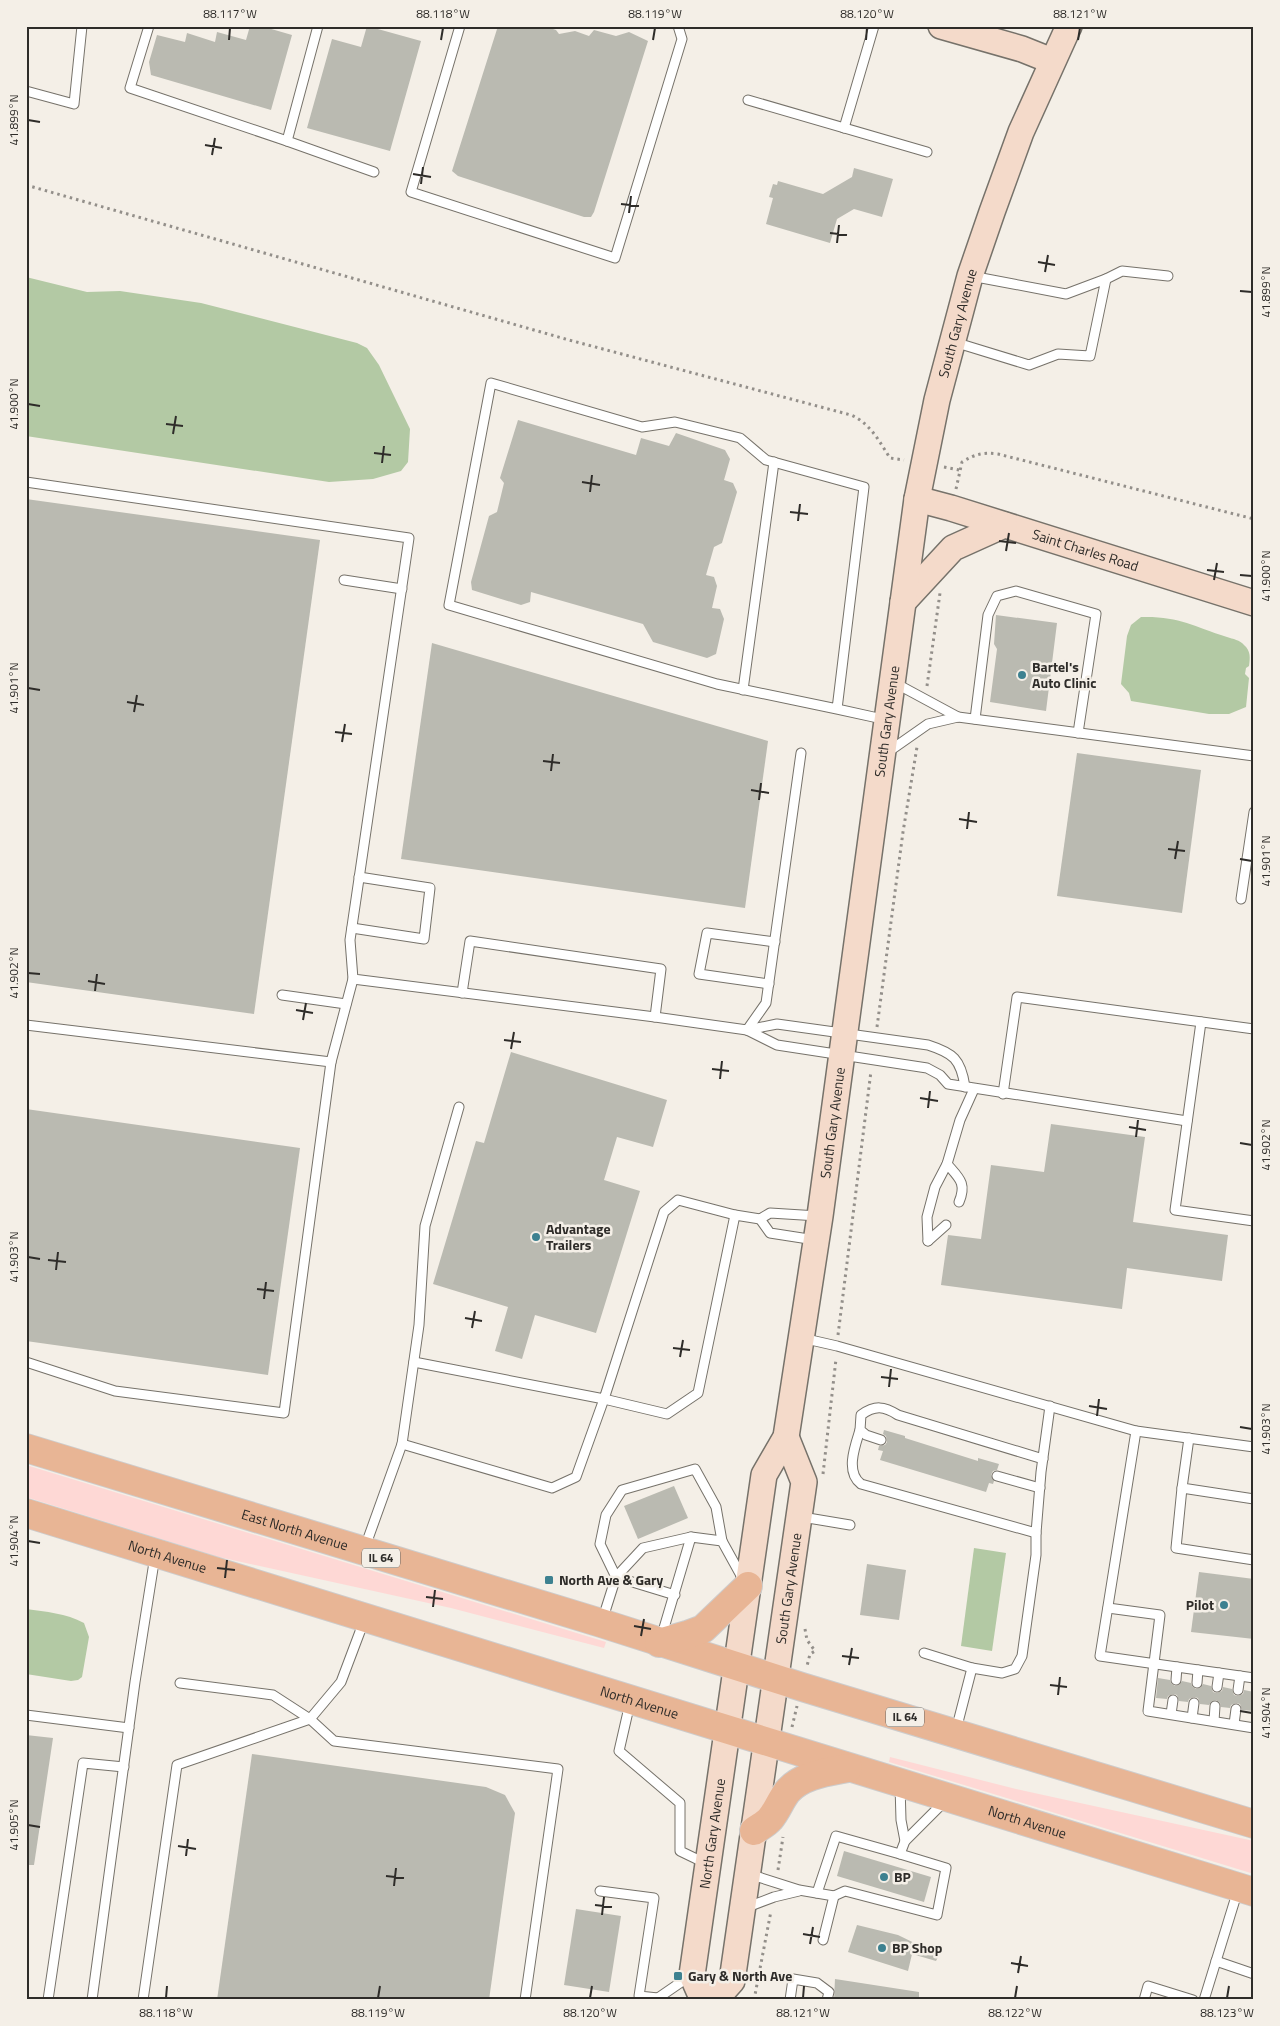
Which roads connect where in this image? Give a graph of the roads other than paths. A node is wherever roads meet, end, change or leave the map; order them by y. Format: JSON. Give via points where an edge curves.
{"nodes":[{"id":1,"x":82,"y":26,"type":"edge"},
{"id":2,"x":149,"y":26,"type":"edge"},
{"id":3,"x":318,"y":26,"type":"edge"},
{"id":4,"x":460,"y":26,"type":"edge"},
{"id":5,"x":678,"y":26,"type":"edge"},
{"id":6,"x":874,"y":26,"type":"edge"},
{"id":7,"x":941,"y":26,"type":"edge"},
{"id":8,"x":1068,"y":26,"type":"edge"},
{"id":9,"x":1052,"y":61,"type":"junction"},
{"id":10,"x":26,"y":91,"type":"edge"},
{"id":11,"x":748,"y":100,"type":"dead end"},
{"id":12,"x":844,"y":128,"type":"junction"},
{"id":13,"x":287,"y":141,"type":"junction"},
{"id":14,"x":927,"y":152,"type":"dead end"},
{"id":15,"x":374,"y":172,"type":"dead end"},
{"id":16,"x":970,"y":276,"type":"junction"},
{"id":17,"x":1168,"y":276,"type":"dead end"},
{"id":18,"x":1106,"y":279,"type":"junction"},
{"id":19,"x":951,"y":341,"type":"junction"},
{"id":20,"x":774,"y":462,"type":"junction"},
{"id":21,"x":26,"y":482,"type":"edge"},
{"id":22,"x":917,"y":499,"type":"junction"},
{"id":23,"x":1004,"y":524,"type":"junction"},
{"id":24,"x":344,"y":580,"type":"dead end"},
{"id":25,"x":402,"y":589,"type":"junction"},
{"id":26,"x":903,"y":602,"type":"junction"},
{"id":27,"x":1254,"y":603,"type":"edge"},
{"id":28,"x":892,"y":682,"type":"junction"},
{"id":29,"x":743,"y":690,"type":"junction"},
{"id":30,"x":837,"y":709,"type":"junction"},
{"id":31,"x":958,"y":717,"type":"junction"},
{"id":32,"x":974,"y":719,"type":"junction"},
{"id":33,"x":887,"y":720,"type":"junction"},
{"id":34,"x":1078,"y":733,"type":"junction"},
{"id":35,"x":801,"y":753,"type":"dead end"},
{"id":36,"x":882,"y":756,"type":"junction"},
{"id":37,"x":1254,"y":756,"type":"edge"},
{"id":38,"x":1254,"y":812,"type":"edge"},
{"id":39,"x":359,"y":878,"type":"junction"},
{"id":40,"x":1241,"y":898,"type":"dead end"},
{"id":41,"x":352,"y":928,"type":"junction"},
{"id":42,"x":775,"y":942,"type":"junction"},
{"id":43,"x":353,"y":979,"type":"junction"},
{"id":44,"x":768,"y":984,"type":"junction"},
{"id":45,"x":462,"y":992,"type":"junction"},
{"id":46,"x":282,"y":994,"type":"dead end"},
{"id":47,"x":346,"y":1004,"type":"junction"},
{"id":48,"x":655,"y":1016,"type":"junction"},
{"id":49,"x":1201,"y":1022,"type":"junction"},
{"id":50,"x":26,"y":1025,"type":"edge"},
{"id":51,"x":1254,"y":1029,"type":"edge"},
{"id":52,"x":747,"y":1030,"type":"junction"},
{"id":53,"x":842,"y":1044,"type":"junction"},
{"id":54,"x":331,"y":1062,"type":"junction"},
{"id":55,"x":964,"y":1087,"type":"junction"},
{"id":56,"x":974,"y":1089,"type":"junction"},
{"id":57,"x":1003,"y":1094,"type":"junction"},
{"id":58,"x":459,"y":1108,"type":"dead end"},
{"id":59,"x":1187,"y":1121,"type":"junction"},
{"id":60,"x":947,"y":1164,"type":"junction"},
{"id":61,"x":959,"y":1202,"type":"dead end"},
{"id":62,"x":735,"y":1215,"type":"junction"},
{"id":63,"x":820,"y":1216,"type":"junction"},
{"id":64,"x":760,"y":1219,"type":"junction"},
{"id":65,"x":1254,"y":1222,"type":"edge"},
{"id":66,"x":946,"y":1225,"type":"dead end"},
{"id":67,"x":816,"y":1240,"type":"junction"},
{"id":68,"x":801,"y":1338,"type":"junction"},
{"id":69,"x":26,"y":1362,"type":"edge"},
{"id":70,"x":414,"y":1362,"type":"junction"},
{"id":71,"x":604,"y":1399,"type":"junction"},
{"id":72,"x":1050,"y":1406,"type":"junction"},
{"id":73,"x":860,"y":1430,"type":"junction"},
{"id":74,"x":1136,"y":1431,"type":"junction"},
{"id":75,"x":786,"y":1437,"type":"junction"},
{"id":76,"x":1189,"y":1438,"type":"junction"},
{"id":77,"x":881,"y":1440,"type":"dead end"},
{"id":78,"x":402,"y":1444,"type":"junction"},
{"id":79,"x":1254,"y":1447,"type":"edge"},
{"id":80,"x":26,"y":1448,"type":"edge"},
{"id":81,"x":1043,"y":1459,"type":"junction"},
{"id":82,"x":997,"y":1476,"type":"dead end"},
{"id":83,"x":1040,"y":1488,"type":"junction"},
{"id":84,"x":1182,"y":1488,"type":"junction"},
{"id":85,"x":1254,"y":1499,"type":"edge"},
{"id":86,"x":26,"y":1514,"type":"edge"},
{"id":87,"x":799,"y":1517,"type":"junction"},
{"id":88,"x":850,"y":1524,"type":"dead end"},
{"id":89,"x":1036,"y":1533,"type":"junction"},
{"id":90,"x":691,"y":1537,"type":"junction"},
{"id":91,"x":722,"y":1541,"type":"junction"},
{"id":92,"x":363,"y":1552,"type":"junction"},
{"id":93,"x":155,"y":1553,"type":"junction"},
{"id":94,"x":1254,"y":1560,"type":"edge"},
{"id":95,"x":616,"y":1577,"type":"junction"},
{"id":96,"x":748,"y":1586,"type":"junction"},
{"id":97,"x":675,"y":1595,"type":"junction"},
{"id":98,"x":1108,"y":1608,"type":"junction"},
{"id":99,"x":365,"y":1619,"type":"junction"},
{"id":100,"x":601,"y":1623,"type":"junction"},
{"id":101,"x":659,"y":1643,"type":"junction"},
{"id":102,"x":924,"y":1653,"type":"dead end"},
{"id":103,"x":1154,"y":1664,"type":"junction"},
{"id":104,"x":736,"y":1666,"type":"junction"},
{"id":105,"x":1177,"y":1667,"type":"junction"},
{"id":106,"x":972,"y":1668,"type":"junction"},
{"id":107,"x":1198,"y":1670,"type":"junction"},
{"id":108,"x":1219,"y":1673,"type":"junction"},
{"id":109,"x":1240,"y":1676,"type":"junction"},
{"id":110,"x":1254,"y":1678,"type":"edge"},
{"id":111,"x":776,"y":1679,"type":"junction"},
{"id":112,"x":1176,"y":1680,"type":"dead end"},
{"id":113,"x":180,"y":1683,"type":"dead end"},
{"id":114,"x":1196,"y":1684,"type":"dead end"},
{"id":115,"x":1217,"y":1687,"type":"dead end"},
{"id":116,"x":1238,"y":1690,"type":"dead end"},
{"id":117,"x":630,"y":1700,"type":"junction"},
{"id":118,"x":1173,"y":1700,"type":"dead end"},
{"id":119,"x":1194,"y":1703,"type":"dead end"},
{"id":120,"x":1215,"y":1706,"type":"dead end"},
{"id":121,"x":1236,"y":1709,"type":"dead end"},
{"id":122,"x":1171,"y":1714,"type":"junction"},
{"id":123,"x":26,"y":1715,"type":"edge"},
{"id":124,"x":1192,"y":1718,"type":"junction"},
{"id":125,"x":310,"y":1719,"type":"junction"},
{"id":126,"x":1214,"y":1721,"type":"junction"},
{"id":127,"x":1234,"y":1724,"type":"junction"},
{"id":128,"x":129,"y":1728,"type":"junction"},
{"id":129,"x":1254,"y":1728,"type":"edge"},
{"id":130,"x":727,"y":1730,"type":"junction"},
{"id":131,"x":955,"y":1732,"type":"junction"},
{"id":132,"x":767,"y":1743,"type":"junction"},
{"id":133,"x":124,"y":1766,"type":"junction"},
{"id":134,"x":848,"y":1768,"type":"junction"},
{"id":135,"x":900,"y":1782,"type":"junction"},
{"id":136,"x":949,"y":1797,"type":"junction"},
{"id":137,"x":1254,"y":1824,"type":"edge"},
{"id":138,"x":754,"y":1831,"type":"junction"},
{"id":139,"x":905,"y":1840,"type":"junction"},
{"id":140,"x":900,"y":1854,"type":"junction"},
{"id":141,"x":707,"y":1864,"type":"junction"},
{"id":142,"x":748,"y":1874,"type":"junction"},
{"id":143,"x":799,"y":1890,"type":"junction"},
{"id":144,"x":1246,"y":1890,"type":"edge"},
{"id":145,"x":600,"y":1891,"type":"dead end"},
{"id":146,"x":817,"y":1893,"type":"junction"},
{"id":147,"x":834,"y":1896,"type":"junction"},
{"id":148,"x":743,"y":1909,"type":"junction"},
{"id":149,"x":823,"y":1940,"type":"dead end"},
{"id":150,"x":1216,"y":1961,"type":"junction"},
{"id":151,"x":1254,"y":1974,"type":"edge"},
{"id":152,"x":692,"y":1975,"type":"junction"},
{"id":153,"x":659,"y":1999,"type":"edge"},
{"id":154,"x":48,"y":2000,"type":"edge"},
{"id":155,"x":92,"y":2000,"type":"edge"},
{"id":156,"x":143,"y":2000,"type":"edge"},
{"id":157,"x":525,"y":2000,"type":"edge"},
{"id":158,"x":703,"y":2000,"type":"edge"},
{"id":159,"x":716,"y":2000,"type":"edge"},
{"id":160,"x":790,"y":2000,"type":"edge"},
{"id":161,"x":827,"y":2000,"type":"edge"},
{"id":162,"x":1144,"y":2000,"type":"edge"},
{"id":163,"x":1193,"y":2000,"type":"edge"},
{"id":164,"x":1204,"y":2000,"type":"edge"}],
"edges":[{"from":1,"to":10,"type":"lane","via":[[74,104]]},
{"from":2,"to":13,"type":"lane","via":[[130,88]]},
{"from":3,"to":13,"type":"lane"},
{"from":4,"to":5,"type":"lane","via":[[411,192],[615,258],[682,39]]},
{"from":6,"to":12,"type":"lane"},
{"from":7,"to":9,"type":"main road"},
{"from":8,"to":9,"type":"main road","name":"South Gary Avenue"},
{"from":9,"to":16,"type":"main road","name":"South Gary Avenue","via":[[1018,141]]},
{"from":11,"to":12,"type":"lane"},
{"from":12,"to":14,"type":"lane"},
{"from":13,"to":15,"type":"lane"},
{"from":16,"to":18,"type":"lane","via":[[1066,294]]},
{"from":16,"to":19,"type":"main road","name":"South Gary Avenue"},
{"from":17,"to":18,"type":"lane","via":[[1122,271]]},
{"from":18,"to":19,"type":"lane","via":[[1090,356],[1058,354],[1029,365]]},
{"from":19,"to":22,"type":"main road","name":"South Gary Avenue"},
{"from":20,"to":29,"type":"lane"},
{"from":20,"to":29,"type":"lane","via":[[766,460],[740,438],[675,422],[642,427],[491,383],[449,605]]},
{"from":20,"to":30,"type":"lane","via":[[864,487]]},
{"from":21,"to":25,"type":"lane","via":[[409,538]]},
{"from":22,"to":23,"type":"main road","name":"Saint Charles Road"},
{"from":22,"to":26,"type":"main road","name":"South Gary Avenue"},
{"from":23,"to":26,"type":"main road","via":[[953,548]]},
{"from":23,"to":27,"type":"main road","name":"Saint Charles Road"},
{"from":24,"to":25,"type":"lane"},
{"from":25,"to":39,"type":"lane"},
{"from":26,"to":28,"type":"main road","name":"South Gary Avenue"},
{"from":28,"to":31,"type":"lane"},
{"from":28,"to":33,"type":"main road","name":"South Gary Avenue"},
{"from":29,"to":30,"type":"lane"},
{"from":30,"to":33,"type":"lane"},
{"from":31,"to":32,"type":"lane"},
{"from":31,"to":36,"type":"lane","via":[[928,724]]},
{"from":32,"to":34,"type":"lane"},
{"from":32,"to":34,"type":"lane","via":[[988,615],[997,596],[1016,591],[1096,614]]},
{"from":33,"to":36,"type":"main road","name":"South Gary Avenue"},
{"from":34,"to":37,"type":"lane"},
{"from":35,"to":42,"type":"lane"},
{"from":36,"to":53,"type":"main road","name":"South Gary Avenue"},
{"from":38,"to":40,"type":"lane"},
{"from":39,"to":41,"type":"lane"},
{"from":39,"to":41,"type":"lane","via":[[430,888],[424,939]]},
{"from":41,"to":43,"type":"lane"},
{"from":42,"to":44,"type":"lane"},
{"from":42,"to":44,"type":"lane","via":[[707,933],[699,974]]},
{"from":43,"to":45,"type":"lane"},
{"from":43,"to":47,"type":"lane"},
{"from":44,"to":52,"type":"lane","via":[[766,1003]]},
{"from":45,"to":48,"type":"lane"},
{"from":45,"to":48,"type":"lane","via":[[470,941],[661,969]]},
{"from":46,"to":47,"type":"lane"},
{"from":47,"to":54,"type":"lane"},
{"from":48,"to":52,"type":"lane"},
{"from":49,"to":51,"type":"lane"},
{"from":49,"to":57,"type":"lane","via":[[1017,997]]},
{"from":49,"to":59,"type":"lane"},
{"from":50,"to":54,"type":"lane"},
{"from":52,"to":53,"type":"lane","via":[[776,1024]]},
{"from":52,"to":53,"type":"lane","via":[[776,1045]]},
{"from":53,"to":55,"type":"lane","via":[[927,1068],[948,1084]]},
{"from":53,"to":55,"type":"lane","via":[[928,1045],[946,1051],[957,1060],[963,1073]]},
{"from":53,"to":63,"type":"main road","name":"South Gary Avenue"},
{"from":54,"to":69,"type":"lane","via":[[284,1412],[115,1390]]},
{"from":55,"to":56,"type":"lane"},
{"from":56,"to":57,"type":"lane"},
{"from":56,"to":60,"type":"lane","via":[[960,1120]]},
{"from":57,"to":59,"type":"lane"},
{"from":58,"to":70,"type":"lane","via":[[426,1226]]},
{"from":59,"to":65,"type":"lane","via":[[1175,1210]]},
{"from":60,"to":61,"type":"lane","via":[[961,1180],[963,1192]]},
{"from":60,"to":66,"type":"lane","via":[[935,1187],[927,1217],[928,1241]]},
{"from":62,"to":64,"type":"lane"},
{"from":62,"to":71,"type":"lane","via":[[678,1200],[664,1212]]},
{"from":62,"to":71,"type":"lane","via":[[698,1393],[667,1414]]},
{"from":63,"to":64,"type":"lane","via":[[770,1213]]},
{"from":63,"to":67,"type":"main road","name":"South Gary Avenue"},
{"from":64,"to":67,"type":"lane","via":[[770,1233]]},
{"from":67,"to":68,"type":"main road","name":"South Gary Avenue"},
{"from":68,"to":72,"type":"lane"},
{"from":68,"to":75,"type":"main road","name":"South Gary Avenue"},
{"from":70,"to":71,"type":"lane"},
{"from":70,"to":78,"type":"lane"},
{"from":71,"to":78,"type":"lane","via":[[576,1477],[552,1488]]},
{"from":72,"to":74,"type":"lane"},
{"from":72,"to":81,"type":"lane"},
{"from":73,"to":77,"type":"lane"},
{"from":73,"to":81,"type":"lane","via":[[861,1415],[874,1407],[881,1407]]},
{"from":73,"to":89,"type":"lane","via":[[853,1474],[861,1484]]},
{"from":74,"to":76,"type":"lane"},
{"from":74,"to":98,"type":"lane"},
{"from":75,"to":87,"type":"main road","name":"South Gary Avenue","via":[[804,1482]]},
{"from":75,"to":96,"type":"main road","name":"South Gary Avenue","via":[[764,1475]]},
{"from":76,"to":79,"type":"lane"},
{"from":76,"to":84,"type":"lane"},
{"from":78,"to":92,"type":"lane"},
{"from":80,"to":92,"type":"main road","name":"East North Avenue","number":"IL 64"},
{"from":81,"to":83,"type":"lane"},
{"from":82,"to":83,"type":"lane"},
{"from":83,"to":89,"type":"lane"},
{"from":84,"to":85,"type":"lane"},
{"from":84,"to":94,"type":"lane","via":[[1176,1548]]},
{"from":86,"to":93,"type":"main road","name":"North Avenue"},
{"from":87,"to":88,"type":"lane"},
{"from":87,"to":111,"type":"main road","name":"South Gary Avenue"},
{"from":89,"to":106,"type":"lane","via":[[1022,1656],[1015,1669],[1002,1674]]},
{"from":90,"to":91,"type":"lane"},
{"from":90,"to":95,"type":"lane","via":[[643,1548]]},
{"from":90,"to":97,"type":"lane"},
{"from":91,"to":95,"type":"lane","via":[[716,1507],[694,1468],[622,1490],[606,1515],[600,1544]]},
{"from":91,"to":96,"type":"lane"},
{"from":92,"to":100,"type":"main road","name":"East North Avenue","number":"IL 64"},
{"from":93,"to":99,"type":"main road","name":"North Avenue"},
{"from":93,"to":128,"type":"lane"},
{"from":95,"to":97,"type":"lane"},
{"from":95,"to":100,"type":"lane"},
{"from":96,"to":101,"type":"main road","via":[[703,1629]]},
{"from":96,"to":104,"type":"main road","name":"South Gary Avenue"},
{"from":97,"to":101,"type":"lane"},
{"from":98,"to":103,"type":"lane","via":[[1160,1615]]},
{"from":98,"to":103,"type":"lane","via":[[1100,1656]]},
{"from":99,"to":117,"type":"main road","name":"North Avenue"},
{"from":99,"to":125,"type":"lane","via":[[341,1682]]},
{"from":100,"to":101,"type":"main road","name":"East North Avenue","number":"IL 64"},
{"from":101,"to":104,"type":"main road","name":"East North Avenue","number":"IL 64"},
{"from":102,"to":106,"type":"lane"},
{"from":103,"to":105,"type":"lane"},
{"from":103,"to":122,"type":"lane","via":[[1148,1711]]},
{"from":104,"to":111,"type":"main road","number":"IL 64"},
{"from":104,"to":130,"type":"main road","name":"North Gary Avenue"},
{"from":105,"to":107,"type":"lane"},
{"from":105,"to":112,"type":"lane"},
{"from":106,"to":131,"type":"lane"},
{"from":107,"to":108,"type":"lane"},
{"from":107,"to":114,"type":"lane"},
{"from":108,"to":109,"type":"lane"},
{"from":108,"to":115,"type":"lane"},
{"from":109,"to":110,"type":"lane"},
{"from":109,"to":116,"type":"lane"},
{"from":111,"to":131,"type":"main road","number":"IL 64"},
{"from":111,"to":132,"type":"main road","name":"South Gary Avenue"},
{"from":113,"to":125,"type":"lane","via":[[273,1695]]},
{"from":117,"to":130,"type":"main road","name":"North Avenue"},
{"from":117,"to":141,"type":"lane","via":[[618,1751],[680,1803],[680,1851]]},
{"from":118,"to":122,"type":"lane"},
{"from":119,"to":124,"type":"lane"},
{"from":120,"to":126,"type":"lane"},
{"from":121,"to":127,"type":"lane"},
{"from":122,"to":124,"type":"lane"},
{"from":123,"to":128,"type":"lane"},
{"from":124,"to":126,"type":"lane"},
{"from":125,"to":156,"type":"lane","via":[[177,1765]]},
{"from":125,"to":157,"type":"lane","via":[[334,1741],[558,1769]]},
{"from":126,"to":127,"type":"lane"},
{"from":127,"to":129,"type":"lane"},
{"from":128,"to":133,"type":"lane"},
{"from":130,"to":132,"type":"main road","name":"North Avenue"},
{"from":130,"to":141,"type":"main road","name":"North Gary Avenue"},
{"from":131,"to":137,"type":"main road","number":"IL 64"},
{"from":132,"to":134,"type":"main road","name":"North Avenue"},
{"from":132,"to":138,"type":"main road"},
{"from":133,"to":154,"type":"lane","via":[[83,1762]]},
{"from":133,"to":155,"type":"lane"},
{"from":134,"to":135,"type":"main road","name":"North Avenue"},
{"from":134,"to":138,"type":"main road","via":[[804,1779],[787,1791],[770,1820]]},
{"from":135,"to":136,"type":"main road","name":"North Avenue"},
{"from":135,"to":139,"type":"lane","via":[[900,1820]]},
{"from":136,"to":139,"type":"lane"},
{"from":136,"to":144,"type":"main road","name":"North Avenue"},
{"from":138,"to":142,"type":"main road"},
{"from":139,"to":140,"type":"lane"},
{"from":140,"to":146,"type":"lane","via":[[836,1836]]},
{"from":140,"to":147,"type":"lane","via":[[946,1868],[937,1915],[845,1891]]},
{"from":141,"to":152,"type":"main road","name":"North Gary Avenue"},
{"from":142,"to":143,"type":"lane"},
{"from":142,"to":148,"type":"main road"},
{"from":143,"to":146,"type":"lane"},
{"from":143,"to":148,"type":"lane"},
{"from":144,"to":150,"type":"lane"},
{"from":145,"to":153,"type":"lane","via":[[654,1898],[639,1996]]},
{"from":146,"to":147,"type":"lane"},
{"from":147,"to":149,"type":"lane"},
{"from":148,"to":159,"type":"main road","via":[[732,1981]]},
{"from":150,"to":151,"type":"lane"},
{"from":150,"to":164,"type":"lane"},
{"from":152,"to":153,"type":"lane"},
{"from":152,"to":158,"type":"main road"},
{"from":160,"to":161,"type":"lane","via":[[793,1979],[817,1982],[829,1992]]},
{"from":162,"to":163,"type":"lane","via":[[1148,1986]]}]}
